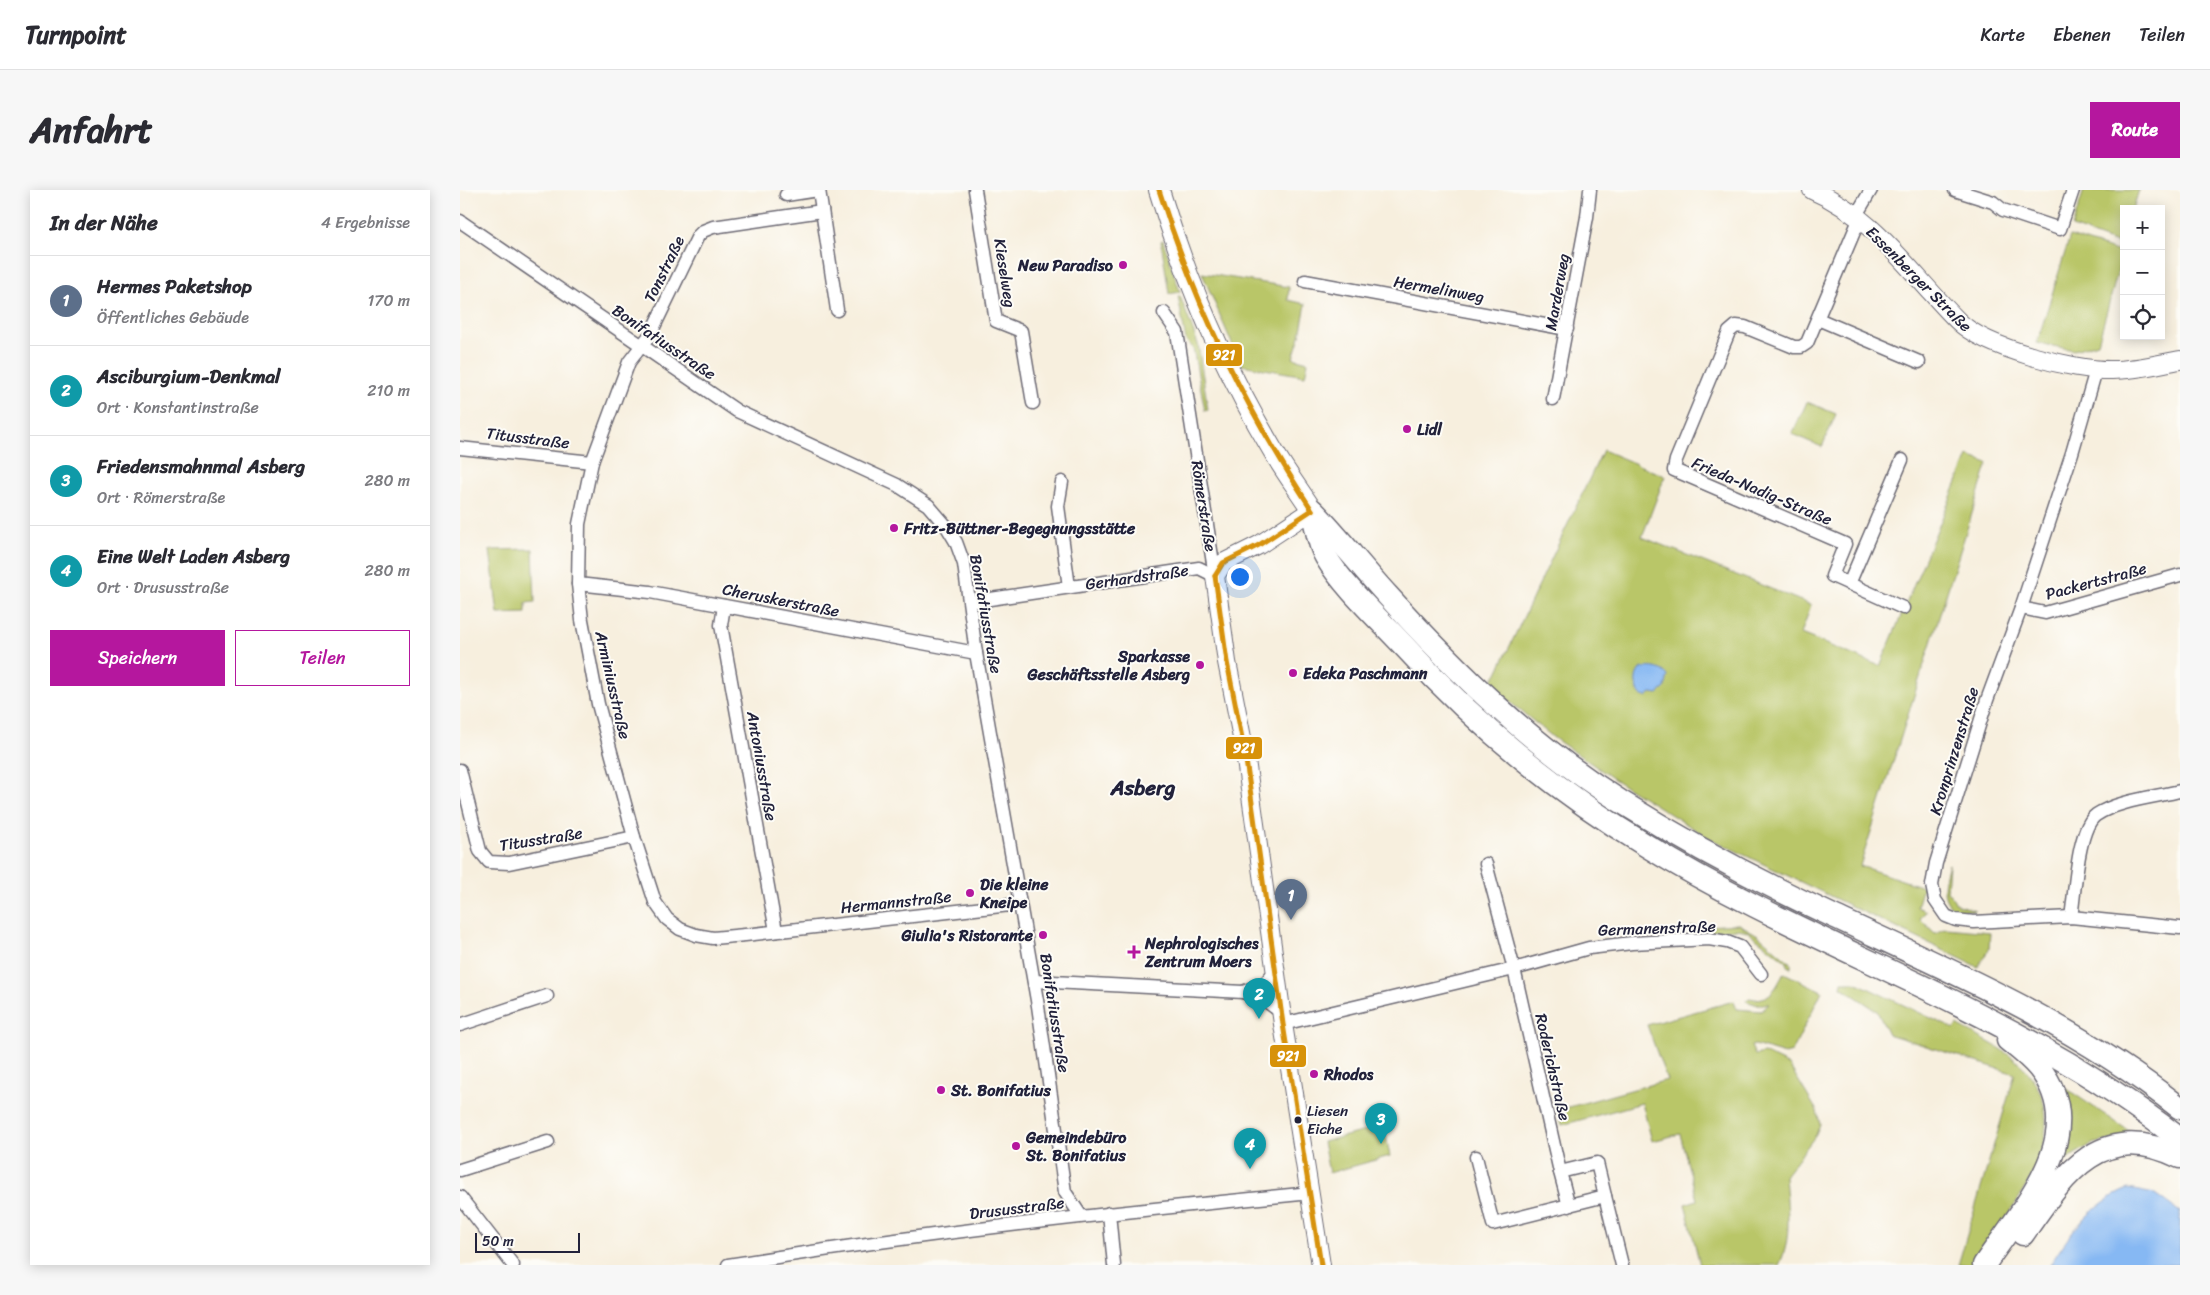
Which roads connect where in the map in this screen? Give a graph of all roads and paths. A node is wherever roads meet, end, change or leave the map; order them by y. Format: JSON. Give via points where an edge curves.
{"nodes":[{"id":1,"x":818,"y":190,"type":"edge"},
{"id":2,"x":975,"y":190,"type":"edge"},
{"id":3,"x":1159,"y":190,"type":"edge"},
{"id":4,"x":1590,"y":190,"type":"edge"},
{"id":5,"x":1812,"y":190,"type":"edge"},
{"id":6,"x":1871,"y":190,"type":"edge"},
{"id":7,"x":1955,"y":190,"type":"edge"},
{"id":8,"x":2073,"y":190,"type":"edge"},
{"id":9,"x":786,"y":192,"type":"edge"},
{"id":10,"x":822,"y":211,"type":"junction"},
{"id":11,"x":790,"y":216,"type":"junction"},
{"id":12,"x":1857,"y":219,"type":"junction"},
{"id":13,"x":460,"y":221,"type":"edge"},
{"id":14,"x":1306,"y":281,"type":"dead end"},
{"id":15,"x":837,"y":310,"type":"dead end"},
{"id":16,"x":1164,"y":313,"type":"dead end"},
{"id":17,"x":1818,"y":319,"type":"junction"},
{"id":18,"x":1567,"y":329,"type":"junction"},
{"id":19,"x":641,"y":346,"type":"junction"},
{"id":20,"x":2180,"y":360,"type":"edge"},
{"id":21,"x":1919,"y":362,"type":"dead end"},
{"id":22,"x":2096,"y":370,"type":"junction"},
{"id":23,"x":1553,"y":399,"type":"dead end"},
{"id":24,"x":1033,"y":403,"type":"dead end"},
{"id":25,"x":460,"y":448,"type":"edge"},
{"id":26,"x":1902,"y":460,"type":"dead end"},
{"id":27,"x":592,"y":462,"type":"junction"},
{"id":28,"x":1062,"y":482,"type":"dead end"},
{"id":29,"x":1312,"y":510,"type":"junction"},
{"id":30,"x":1846,"y":544,"type":"junction"},
{"id":31,"x":1863,"y":552,"type":"junction"},
{"id":32,"x":2180,"y":575,"type":"edge"},
{"id":33,"x":1215,"y":576,"type":"junction"},
{"id":34,"x":578,"y":584,"type":"junction"},
{"id":35,"x":1849,"y":584,"type":"junction"},
{"id":36,"x":1069,"y":587,"type":"junction"},
{"id":37,"x":970,"y":602,"type":"junction"},
{"id":38,"x":724,"y":606,"type":"junction"},
{"id":39,"x":1903,"y":608,"type":"dead end"},
{"id":40,"x":2021,"y":608,"type":"junction"},
{"id":41,"x":976,"y":653,"type":"junction"},
{"id":42,"x":460,"y":770,"type":"edge"},
{"id":43,"x":2180,"y":791,"type":"edge"},
{"id":44,"x":634,"y":837,"type":"junction"},
{"id":45,"x":1486,"y":864,"type":"dead end"},
{"id":46,"x":1019,"y":904,"type":"junction"},
{"id":47,"x":2071,"y":917,"type":"junction"},
{"id":48,"x":2180,"y":928,"type":"edge"},
{"id":49,"x":776,"y":931,"type":"junction"},
{"id":50,"x":1514,"y":969,"type":"junction"},
{"id":51,"x":1276,"y":970,"type":"junction"},
{"id":52,"x":1761,"y":974,"type":"dead end"},
{"id":53,"x":1034,"y":981,"type":"junction"},
{"id":54,"x":1243,"y":992,"type":"junction"},
{"id":55,"x":547,"y":996,"type":"dead end"},
{"id":56,"x":1976,"y":1013,"type":"junction"},
{"id":57,"x":1283,"y":1018,"type":"junction"},
{"id":58,"x":460,"y":1025,"type":"edge"},
{"id":59,"x":2171,"y":1096,"type":"edge"},
{"id":60,"x":2180,"y":1108,"type":"edge"},
{"id":61,"x":2180,"y":1140,"type":"edge"},
{"id":62,"x":548,"y":1142,"type":"dead end"},
{"id":63,"x":1476,"y":1157,"type":"dead end"},
{"id":64,"x":2180,"y":1157,"type":"edge"},
{"id":65,"x":460,"y":1170,"type":"edge"},
{"id":66,"x":1560,"y":1172,"type":"junction"},
{"id":67,"x":1311,"y":1193,"type":"junction"},
{"id":68,"x":1606,"y":1196,"type":"junction"},
{"id":69,"x":460,"y":1197,"type":"edge"},
{"id":70,"x":1568,"y":1206,"type":"junction"},
{"id":71,"x":1109,"y":1213,"type":"junction"},
{"id":72,"x":1081,"y":1216,"type":"junction"},
{"id":73,"x":513,"y":1265,"type":"edge"},
{"id":74,"x":728,"y":1265,"type":"edge"},
{"id":75,"x":1114,"y":1265,"type":"edge"},
{"id":76,"x":1321,"y":1265,"type":"edge"},
{"id":77,"x":1622,"y":1265,"type":"edge"},
{"id":78,"x":1984,"y":1265,"type":"edge"},
{"id":79,"x":2001,"y":1265,"type":"edge"}],
"edges":[{"from":1,"to":9,"type":"street"},
{"from":1,"to":10,"type":"street"},
{"from":2,"to":24,"type":"street","name":"Kieselweg","via":[[996,321],[1022,331]]},
{"from":3,"to":29,"type":"main road","via":[[1181,257],[1224,355],[1272,450]]},
{"from":4,"to":18,"type":"street","name":"Marderweg"},
{"from":5,"to":12,"type":"street","name":"Essenberger Straße"},
{"from":6,"to":12,"type":"street","name":"Frieda-Nadig-Straße"},
{"from":7,"to":8,"type":"street","via":[[2060,228]]},
{"from":9,"to":11,"type":"street"},
{"from":10,"to":11,"type":"street","name":"Tonstraße"},
{"from":10,"to":15,"type":"street"},
{"from":11,"to":19,"type":"street","name":"Tonstraße","via":[[703,231],[694,241],[650,335]]},
{"from":12,"to":17,"type":"street","name":"Frieda-Nadig-Straße"},
{"from":12,"to":22,"type":"street","name":"Essenberger Straße","via":[[1897,254],[1959,323],[1971,332],[2031,356]]},
{"from":13,"to":19,"type":"street","name":"Bonifatiusstraße"},
{"from":14,"to":18,"type":"street","name":"Hermelinweg"},
{"from":16,"to":33,"type":"street","name":"Römerstraße","via":[[1177,332]]},
{"from":17,"to":21,"type":"street"},
{"from":17,"to":30,"type":"street","name":"Frieda-Nadig-Straße","via":[[1807,343],[1801,347],[1745,327],[1736,326],[1729,332],[1674,470]]},
{"from":18,"to":23,"type":"street","name":"Marderweg"},
{"from":19,"to":27,"type":"street","name":"Arminiusstraße","via":[[629,362]]},
{"from":19,"to":37,"type":"street","name":"Bonifatiusstraße","via":[[737,411],[897,485],[928,505],[956,542],[964,564]]},
{"from":20,"to":22,"type":"street","name":"Essenberger Straße","via":[[2130,369]]},
{"from":22,"to":40,"type":"street","name":"Kronprinzenstraße"},
{"from":25,"to":27,"type":"street","name":"Titusstraße"},
{"from":26,"to":31,"type":"street"},
{"from":27,"to":34,"type":"street","name":"Arminiusstraße","via":[[579,524]]},
{"from":28,"to":36,"type":"street","via":[[1058,506]]},
{"from":29,"to":33,"type":"street","via":[[1259,545],[1223,563]]},
{"from":29,"to":56,"type":"highway","via":[[1325,556],[1354,591],[1486,727],[1545,776],[1646,846],[1688,870]]},
{"from":29,"to":59,"type":"highway","via":[[1388,596],[1475,686],[1592,782],[1697,847],[2037,1013]]},
{"from":30,"to":31,"type":"street","name":"Frieda-Nadig-Straße"},
{"from":30,"to":35,"type":"street","name":"Frieda-Nadig-Straße","via":[[1832,576]]},
{"from":31,"to":35,"type":"street"},
{"from":32,"to":40,"type":"street","name":"Packertstraße","via":[[2045,613]]},
{"from":33,"to":36,"type":"street","name":"Gerhardstraße","via":[[1199,568]]},
{"from":33,"to":51,"type":"street","name":"Römerstraße","via":[[1227,662],[1245,753]]},
{"from":34,"to":38,"type":"street","name":"Cheruskerstraße","via":[[650,592]]},
{"from":34,"to":44,"type":"street","name":"Arminiusstraße","via":[[598,704]]},
{"from":35,"to":39,"type":"street","name":"Frieda-Nadig-Straße"},
{"from":36,"to":37,"type":"street","name":"Gerhardstraße"},
{"from":37,"to":41,"type":"street","name":"Bonifatiusstraße"},
{"from":38,"to":41,"type":"street","name":"Cheruskerstraße"},
{"from":38,"to":49,"type":"street","name":"Antoniusstraße","via":[[721,625]]},
{"from":40,"to":47,"type":"street","name":"Kronprinzenstraße","via":[[1986,700],[1936,863],[1933,892],[1939,909],[1956,920]]},
{"from":41,"to":46,"type":"street","name":"Bonifatiusstraße"},
{"from":42,"to":44,"type":"street","name":"Titusstraße","via":[[480,851],[489,862],[509,863]]},
{"from":43,"to":47,"type":"street","via":[[2108,808],[2094,816],[2087,825],[2082,842]]},
{"from":44,"to":49,"type":"street","name":"Arminiusstraße","via":[[655,902],[680,929],[713,938]]},
{"from":45,"to":50,"type":"street"},
{"from":46,"to":49,"type":"street","name":"Hermannstraße"},
{"from":46,"to":53,"type":"street","name":"Bonifatiusstraße"},
{"from":47,"to":48,"type":"street","name":"Kronprinzenstraße"},
{"from":50,"to":52,"type":"street","name":"Germanenstraße","via":[[1589,948],[1709,940],[1740,948]]},
{"from":50,"to":57,"type":"street","name":"Germanenstraße"},
{"from":50,"to":66,"type":"street","name":"Roderichstraße"},
{"from":51,"to":54,"type":"street","via":[[1264,983]]},
{"from":51,"to":57,"type":"street","name":"Römerstraße"},
{"from":53,"to":54,"type":"street"},
{"from":53,"to":72,"type":"street","name":"Bonifatiusstraße","via":[[1065,1192]]},
{"from":54,"to":57,"type":"street","via":[[1266,1001]]},
{"from":55,"to":58,"type":"street"},
{"from":56,"to":61,"type":"highway","via":[[2053,1054],[2133,1104]]},
{"from":56,"to":78,"type":"highway","via":[[2039,1068],[2052,1090],[2058,1119],[2058,1135],[2050,1163]]},
{"from":57,"to":67,"type":"street","name":"Römerstraße"},
{"from":59,"to":60,"type":"highway"},
{"from":62,"to":65,"type":"street"},
{"from":63,"to":70,"type":"street","via":[[1493,1224]]},
{"from":64,"to":79,"type":"highway","via":[[2161,1148],[2135,1142],[2092,1155],[2075,1166],[2055,1188]]},
{"from":66,"to":68,"type":"street","via":[[1597,1163]]},
{"from":66,"to":70,"type":"street","name":"Roderichstraße"},
{"from":67,"to":71,"type":"street","name":"Drususstraße"},
{"from":67,"to":76,"type":"street","name":"Römerstraße"},
{"from":68,"to":70,"type":"street"},
{"from":68,"to":77,"type":"street"},
{"from":69,"to":73,"type":"street"},
{"from":71,"to":72,"type":"street","name":"Drususstraße"},
{"from":71,"to":75,"type":"street"},
{"from":72,"to":74,"type":"street","name":"Drususstraße","via":[[836,1247]]}]}
